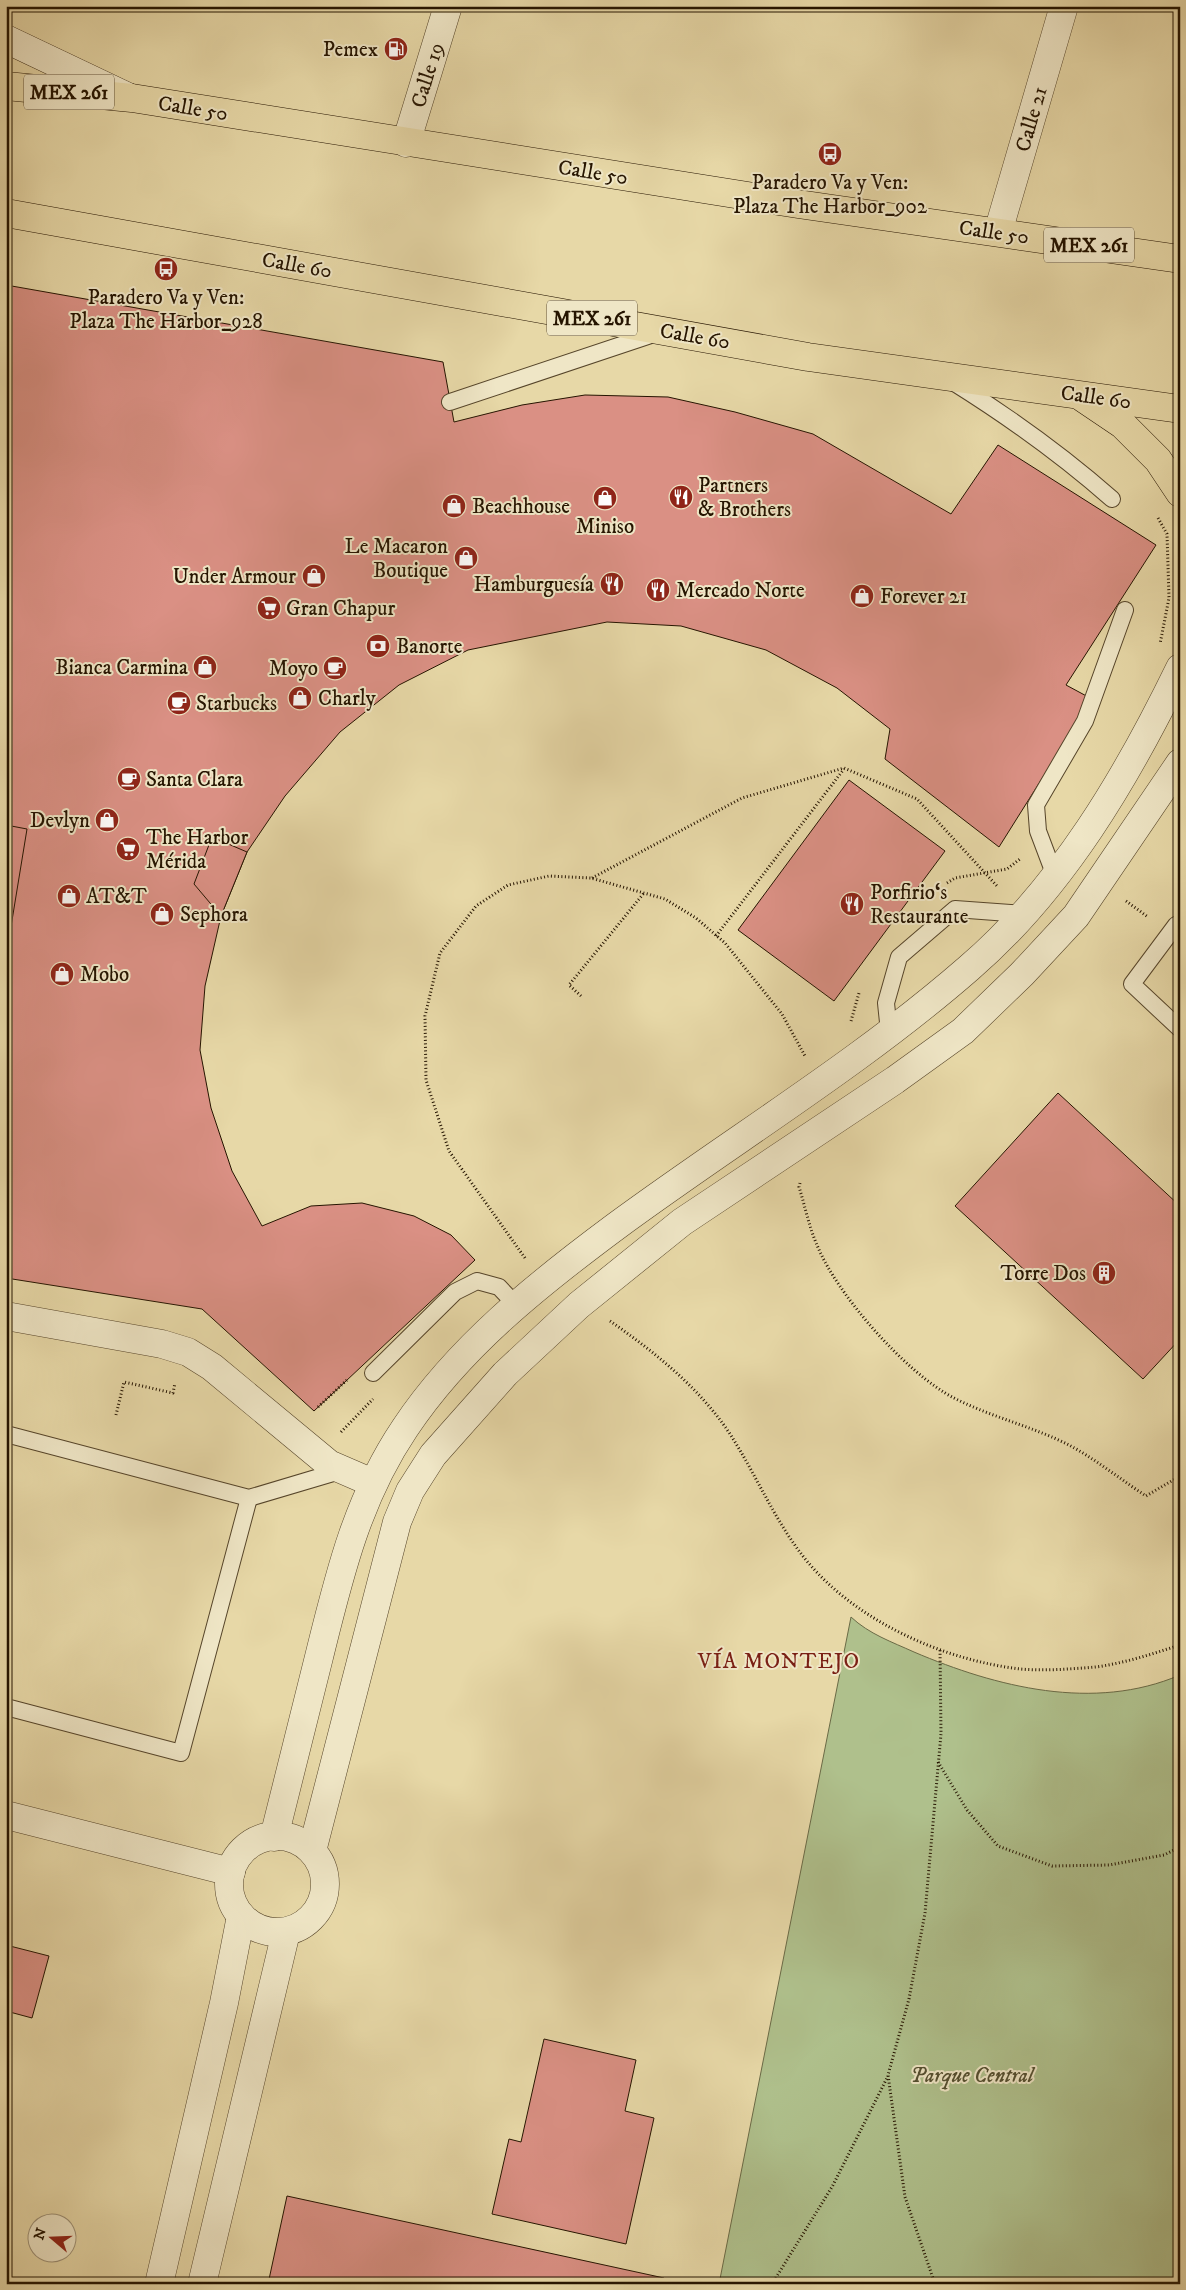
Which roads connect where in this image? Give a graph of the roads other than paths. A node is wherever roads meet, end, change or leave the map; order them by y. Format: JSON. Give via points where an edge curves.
{"nodes":[{"id":1,"x":448,"y":6,"type":"edge"},
{"id":2,"x":1064,"y":6,"type":"edge"},
{"id":3,"x":6,"y":40,"type":"edge"},
{"id":4,"x":6,"y":86,"type":"edge"},
{"id":5,"x":132,"y":98,"type":"junction"},
{"id":6,"x":406,"y":143,"type":"junction"},
{"id":7,"x":6,"y":213,"type":"edge"},
{"id":8,"x":998,"y":232,"type":"junction"},
{"id":9,"x":1180,"y":259,"type":"edge"},
{"id":10,"x":664,"y":331,"type":"junction"},
{"id":11,"x":942,"y":375,"type":"junction"},
{"id":12,"x":1078,"y":394,"type":"junction"},
{"id":13,"x":450,"y":402,"type":"dead end"},
{"id":14,"x":1180,"y":409,"type":"edge"},
{"id":15,"x":1180,"y":493,"type":"edge"},
{"id":16,"x":1112,"y":500,"type":"dead end"},
{"id":17,"x":1125,"y":610,"type":"dead end"},
{"id":18,"x":1169,"y":660,"type":"edge"},
{"id":19,"x":1180,"y":763,"type":"edge"},
{"id":20,"x":1055,"y":876,"type":"junction"},
{"id":21,"x":1023,"y":914,"type":"junction"},
{"id":22,"x":1180,"y":923,"type":"edge"},
{"id":23,"x":1180,"y":1029,"type":"edge"},
{"id":24,"x":890,"y":1032,"type":"junction"},
{"id":25,"x":516,"y":1305,"type":"junction"},
{"id":26,"x":6,"y":1316,"type":"edge"},
{"id":27,"x":374,"y":1373,"type":"dead end"},
{"id":28,"x":6,"y":1434,"type":"edge"},
{"id":29,"x":342,"y":1470,"type":"junction"},
{"id":30,"x":373,"y":1483,"type":"junction"},
{"id":31,"x":248,"y":1498,"type":"junction"},
{"id":32,"x":6,"y":1707,"type":"edge"},
{"id":33,"x":6,"y":1815,"type":"edge"},
{"id":34,"x":274,"y":1837,"type":"junction"},
{"id":35,"x":312,"y":1851,"type":"junction"},
{"id":36,"x":231,"y":1872,"type":"junction"},
{"id":37,"x":241,"y":1916,"type":"junction"},
{"id":38,"x":286,"y":1932,"type":"junction"},
{"id":39,"x":159,"y":2284,"type":"edge"},
{"id":40,"x":202,"y":2284,"type":"edge"}],
"edges":[{"from":1,"to":6,"type":"street","name":"Calle 19"},
{"from":2,"to":8,"type":"street","name":"Calle 21"},
{"from":3,"to":5,"type":"street"},
{"from":4,"to":5,"type":"main road","name":"Calle 50","number":"MEX 261"},
{"from":5,"to":6,"type":"main road","name":"Calle 50","number":"MEX 261"},
{"from":6,"to":8,"type":"main road","name":"Calle 50","number":"MEX 261"},
{"from":7,"to":10,"type":"main road","name":"Calle 60","number":"MEX 261"},
{"from":8,"to":9,"type":"main road","name":"Calle 50","number":"MEX 261"},
{"from":10,"to":11,"type":"main road","name":"Calle 60","number":"MEX 261","via":[[808,357]]},
{"from":10,"to":13,"type":"lane"},
{"from":11,"to":12,"type":"main road","name":"Calle 60","number":"MEX 261"},
{"from":11,"to":16,"type":"lane","via":[[1015,421],[1077,468]]},
{"from":12,"to":14,"type":"main road","name":"Calle 60","number":"MEX 261"},
{"from":12,"to":15,"type":"main road","via":[[1123,425],[1158,460]]},
{"from":17,"to":20,"type":"lane","via":[[1086,721],[1036,805],[1038,831]]},
{"from":18,"to":20,"type":"street","via":[[1145,738],[1088,831]]},
{"from":19,"to":35,"type":"street","via":[[1076,916],[963,1031],[682,1222],[579,1305],[505,1374],[433,1455],[410,1491],[397,1522]]},
{"from":20,"to":21,"type":"street"},
{"from":21,"to":24,"type":"street","via":[[972,966]]},
{"from":21,"to":24,"type":"lane","via":[[956,908],[899,957],[886,1003]]},
{"from":22,"to":23,"type":"lane","via":[[1132,984]]},
{"from":24,"to":25,"type":"street","via":[[806,1095],[672,1185],[535,1270]]},
{"from":25,"to":27,"type":"lane","via":[[499,1287],[477,1281],[455,1292]]},
{"from":25,"to":30,"type":"street","via":[[451,1368],[405,1428]]},
{"from":26,"to":29,"type":"street","via":[[162,1344],[188,1352],[212,1366],[308,1449]]},
{"from":28,"to":31,"type":"lane"},
{"from":29,"to":30,"type":"street"},
{"from":29,"to":31,"type":"lane"},
{"from":30,"to":34,"type":"street","via":[[355,1524],[336,1588]]},
{"from":31,"to":32,"type":"lane","via":[[181,1753]]},
{"from":33,"to":36,"type":"street"},
{"from":34,"to":35,"type":"street","via":[[288,1837]]},
{"from":34,"to":36,"type":"street","via":[[260,1840],[247,1848]]},
{"from":35,"to":38,"type":"street","via":[[325,1877],[325,1892],[312,1917],[300,1927]]},
{"from":36,"to":37,"type":"street","via":[[229,1888]]},
{"from":37,"to":38,"type":"street","via":[[254,1927]]},
{"from":37,"to":39,"type":"street"},
{"from":38,"to":40,"type":"street"}]}
